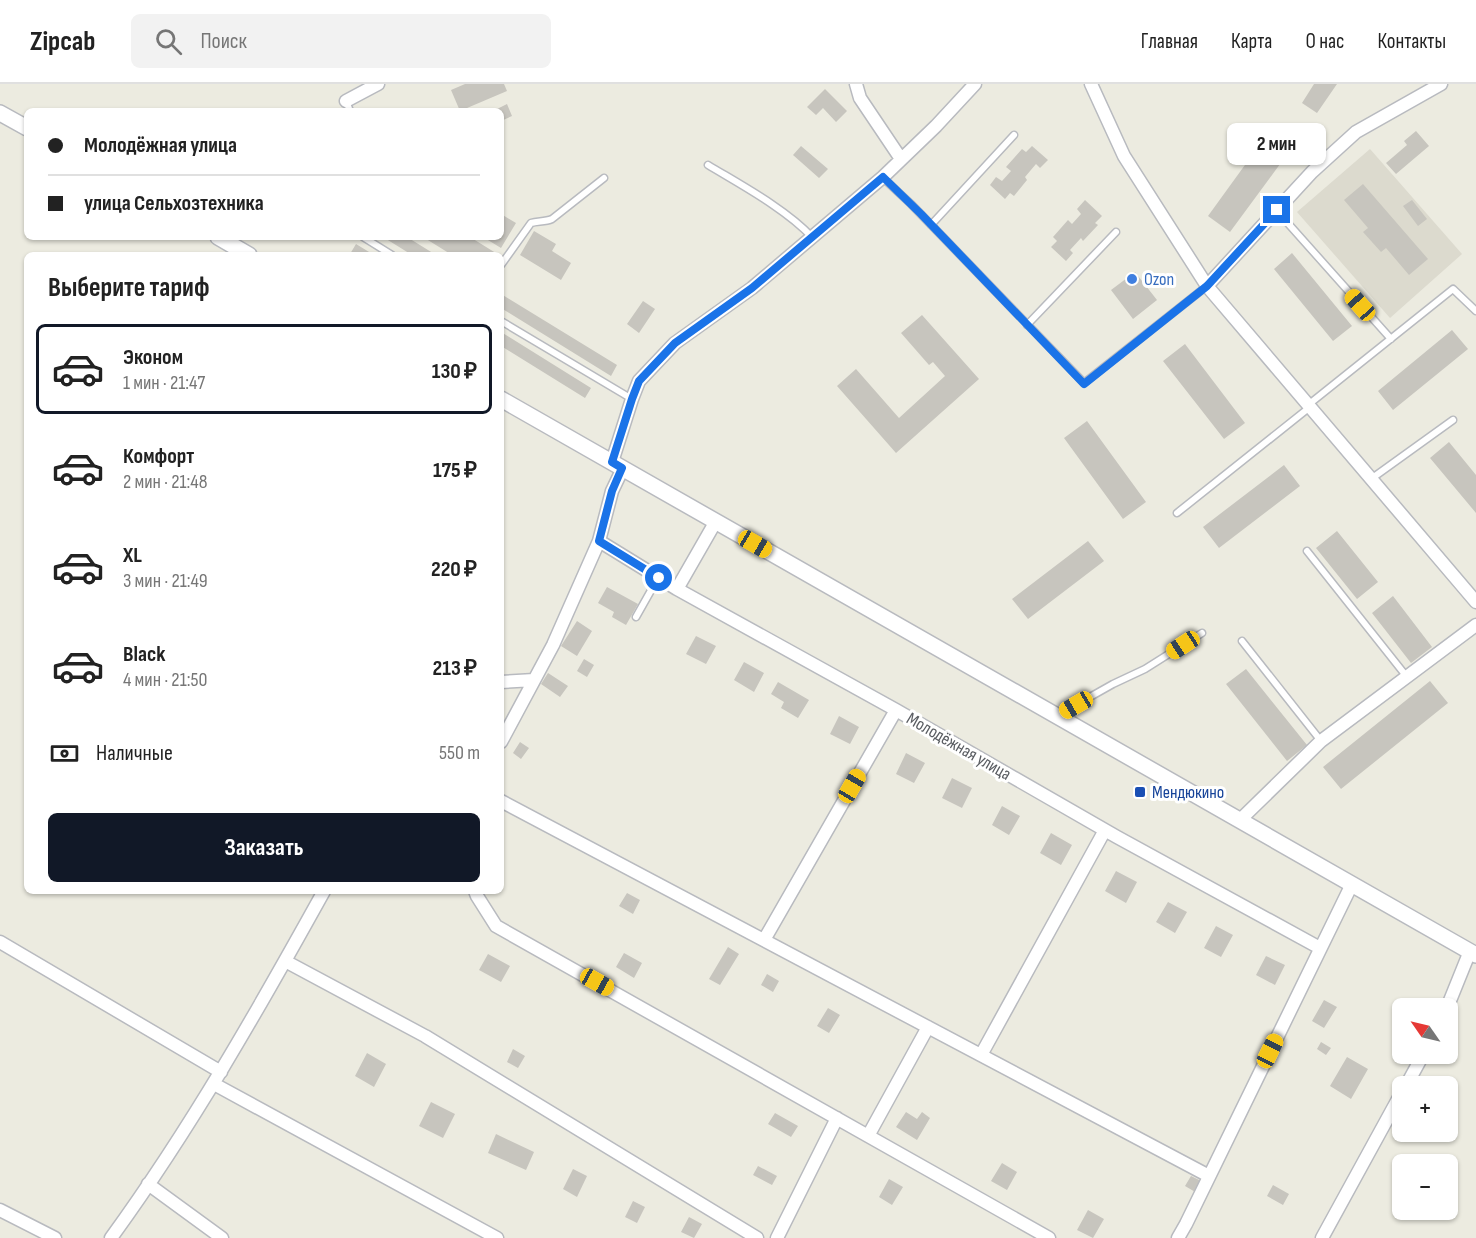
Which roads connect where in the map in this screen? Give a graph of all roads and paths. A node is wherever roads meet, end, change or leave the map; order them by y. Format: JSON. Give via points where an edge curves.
{"nodes":[{"id":1,"x":378,"y":84,"type":"edge"},
{"id":2,"x":856,"y":84,"type":"edge"},
{"id":3,"x":975,"y":84,"type":"edge"},
{"id":4,"x":1091,"y":84,"type":"edge"},
{"id":5,"x":1441,"y":84,"type":"edge"},
{"id":6,"x":348,"y":106,"type":"edge"},
{"id":7,"x":0,"y":113,"type":"edge"},
{"id":8,"x":24,"y":126,"type":"edge"},
{"id":9,"x":1014,"y":135,"type":"dead end"},
{"id":10,"x":901,"y":159,"type":"junction"},
{"id":11,"x":708,"y":165,"type":"dead end"},
{"id":12,"x":883,"y":177,"type":"junction"},
{"id":13,"x":604,"y":178,"type":"dead end"},
{"id":14,"x":1277,"y":210,"type":"junction"},
{"id":15,"x":931,"y":225,"type":"junction"},
{"id":16,"x":1116,"y":232,"type":"dead end"},
{"id":17,"x":812,"y":237,"type":"junction"},
{"id":18,"x":223,"y":240,"type":"edge"},
{"id":19,"x":368,"y":240,"type":"edge"},
{"id":20,"x":244,"y":252,"type":"edge"},
{"id":21,"x":387,"y":252,"type":"edge"},
{"id":22,"x":504,"y":261,"type":"edge"},
{"id":23,"x":1207,"y":286,"type":"junction"},
{"id":24,"x":1476,"y":311,"type":"edge"},
{"id":25,"x":504,"y":323,"type":"edge"},
{"id":26,"x":1028,"y":325,"type":"junction"},
{"id":27,"x":1391,"y":339,"type":"junction"},
{"id":28,"x":632,"y":399,"type":"junction"},
{"id":29,"x":504,"y":401,"type":"edge"},
{"id":30,"x":1309,"y":406,"type":"junction"},
{"id":31,"x":1453,"y":420,"type":"dead end"},
{"id":32,"x":617,"y":465,"type":"junction"},
{"id":33,"x":1371,"y":479,"type":"junction"},
{"id":34,"x":1177,"y":513,"type":"dead end"},
{"id":35,"x":716,"y":521,"type":"junction"},
{"id":36,"x":599,"y":541,"type":"junction"},
{"id":37,"x":1307,"y":551,"type":"dead end"},
{"id":38,"x":659,"y":578,"type":"junction"},
{"id":39,"x":677,"y":589,"type":"junction"},
{"id":40,"x":1476,"y":602,"type":"edge"},
{"id":41,"x":636,"y":617,"type":"dead end"},
{"id":42,"x":1476,"y":625,"type":"edge"},
{"id":43,"x":1202,"y":633,"type":"dead end"},
{"id":44,"x":1242,"y":641,"type":"dead end"},
{"id":45,"x":1408,"y":678,"type":"junction"},
{"id":46,"x":534,"y":680,"type":"junction"},
{"id":47,"x":504,"y":682,"type":"edge"},
{"id":48,"x":896,"y":710,"type":"junction"},
{"id":49,"x":1057,"y":716,"type":"junction"},
{"id":50,"x":504,"y":736,"type":"edge"},
{"id":51,"x":1321,"y":741,"type":"junction"},
{"id":52,"x":504,"y":803,"type":"edge"},
{"id":53,"x":1240,"y":820,"type":"junction"},
{"id":54,"x":1105,"y":830,"type":"junction"},
{"id":55,"x":1352,"y":884,"type":"junction"},
{"id":56,"x":322,"y":894,"type":"edge"},
{"id":57,"x":476,"y":894,"type":"edge"},
{"id":58,"x":764,"y":940,"type":"junction"},
{"id":59,"x":0,"y":942,"type":"edge"},
{"id":60,"x":1320,"y":948,"type":"junction"},
{"id":61,"x":1473,"y":953,"type":"edge"},
{"id":62,"x":285,"y":961,"type":"junction"},
{"id":63,"x":1452,"y":998,"type":"edge"},
{"id":64,"x":928,"y":1027,"type":"junction"},
{"id":65,"x":981,"y":1055,"type":"junction"},
{"id":66,"x":221,"y":1072,"type":"junction"},
{"id":67,"x":214,"y":1083,"type":"junction"},
{"id":68,"x":1392,"y":1110,"type":"edge"},
{"id":69,"x":837,"y":1118,"type":"junction"},
{"id":70,"x":868,"y":1136,"type":"junction"},
{"id":71,"x":1209,"y":1176,"type":"junction"},
{"id":72,"x":148,"y":1184,"type":"junction"},
{"id":73,"x":0,"y":1210,"type":"edge"},
{"id":74,"x":55,"y":1238,"type":"edge"},
{"id":75,"x":111,"y":1238,"type":"edge"},
{"id":76,"x":222,"y":1238,"type":"edge"},
{"id":77,"x":497,"y":1238,"type":"edge"},
{"id":78,"x":757,"y":1238,"type":"edge"},
{"id":79,"x":777,"y":1238,"type":"edge"},
{"id":80,"x":1049,"y":1238,"type":"edge"},
{"id":81,"x":1178,"y":1238,"type":"edge"},
{"id":82,"x":1322,"y":1238,"type":"edge"}],
"edges":[{"from":1,"to":6,"type":"street"},
{"from":2,"to":10,"type":"street","via":[[860,98]]},
{"from":3,"to":10,"type":"street"},
{"from":4,"to":23,"type":"street","via":[[1124,156]]},
{"from":5,"to":14,"type":"street","via":[[1356,132]]},
{"from":7,"to":8,"type":"street"},
{"from":9,"to":15,"type":"lane"},
{"from":10,"to":12,"type":"street"},
{"from":11,"to":17,"type":"lane"},
{"from":12,"to":15,"type":"lane"},
{"from":12,"to":17,"type":"street"},
{"from":13,"to":22,"type":"lane","via":[[552,219],[531,223]]},
{"from":14,"to":23,"type":"street"},
{"from":14,"to":27,"type":"lane"},
{"from":15,"to":26,"type":"lane"},
{"from":16,"to":26,"type":"lane"},
{"from":17,"to":28,"type":"street","via":[[752,288],[675,343],[639,381]]},
{"from":18,"to":20,"type":"street"},
{"from":19,"to":21,"type":"lane"},
{"from":23,"to":26,"type":"lane","via":[[1084,384]]},
{"from":23,"to":30,"type":"street"},
{"from":24,"to":27,"type":"lane","via":[[1453,289]]},
{"from":25,"to":28,"type":"lane"},
{"from":27,"to":30,"type":"lane"},
{"from":28,"to":32,"type":"street"},
{"from":29,"to":32,"type":"street"},
{"from":30,"to":33,"type":"street"},
{"from":30,"to":34,"type":"lane"},
{"from":31,"to":33,"type":"lane"},
{"from":32,"to":35,"type":"street"},
{"from":32,"to":36,"type":"street"},
{"from":33,"to":40,"type":"street"},
{"from":35,"to":39,"type":"street"},
{"from":35,"to":49,"type":"street"},
{"from":36,"to":38,"type":"street","name":"Молодёжная улица"},
{"from":36,"to":46,"type":"street"},
{"from":37,"to":45,"type":"lane"},
{"from":38,"to":39,"type":"street","name":"Молодёжная улица"},
{"from":38,"to":41,"type":"lane"},
{"from":39,"to":48,"type":"street","name":"Молодёжная улица"},
{"from":42,"to":45,"type":"street"},
{"from":43,"to":49,"type":"lane"},
{"from":44,"to":51,"type":"lane"},
{"from":45,"to":51,"type":"street"},
{"from":46,"to":47,"type":"street"},
{"from":46,"to":50,"type":"street"},
{"from":48,"to":54,"type":"street","name":"Молодёжная улица"},
{"from":48,"to":58,"type":"street"},
{"from":49,"to":53,"type":"street"},
{"from":51,"to":53,"type":"street"},
{"from":52,"to":58,"type":"street"},
{"from":53,"to":55,"type":"street"},
{"from":54,"to":60,"type":"street","name":"Молодёжная улица"},
{"from":54,"to":65,"type":"street"},
{"from":55,"to":60,"type":"street"},
{"from":55,"to":61,"type":"street"},
{"from":56,"to":62,"type":"street"},
{"from":57,"to":69,"type":"street","via":[[496,926]]},
{"from":58,"to":64,"type":"street"},
{"from":59,"to":66,"type":"street"},
{"from":60,"to":71,"type":"street"},
{"from":61,"to":63,"type":"street"},
{"from":62,"to":66,"type":"street"},
{"from":62,"to":78,"type":"street","via":[[425,1036]]},
{"from":64,"to":65,"type":"street"},
{"from":64,"to":70,"type":"street"},
{"from":65,"to":71,"type":"street"},
{"from":66,"to":67,"type":"street"},
{"from":67,"to":72,"type":"street"},
{"from":67,"to":77,"type":"street"},
{"from":68,"to":82,"type":"street"},
{"from":69,"to":70,"type":"street"},
{"from":69,"to":79,"type":"street"},
{"from":70,"to":80,"type":"street"},
{"from":71,"to":81,"type":"street"},
{"from":72,"to":75,"type":"street"},
{"from":72,"to":76,"type":"street"},
{"from":73,"to":74,"type":"street"}]}
